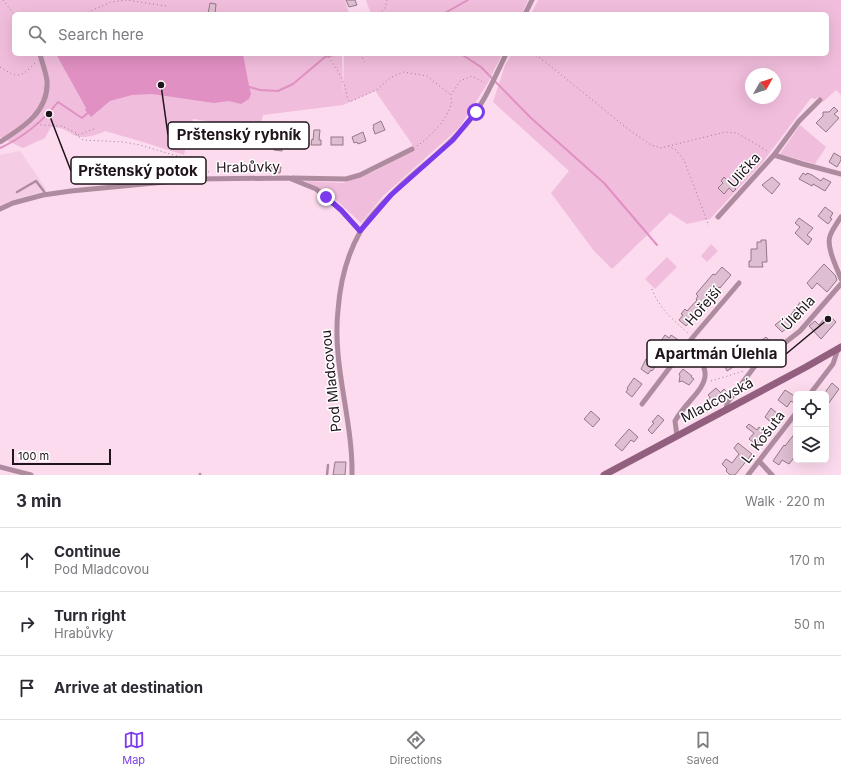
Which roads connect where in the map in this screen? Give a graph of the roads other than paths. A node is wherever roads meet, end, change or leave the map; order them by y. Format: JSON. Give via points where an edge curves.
{"nodes":[{"id":1,"x":532,"y":0,"type":"edge"},
{"id":2,"x":526,"y":12,"type":"edge"},
{"id":3,"x":40,"y":56,"type":"edge"},
{"id":4,"x":505,"y":56,"type":"edge"},
{"id":5,"x":820,"y":100,"type":"dead end"},
{"id":6,"x":0,"y":142,"type":"edge"},
{"id":7,"x":412,"y":149,"type":"road end"},
{"id":8,"x":774,"y":155,"type":"junction"},
{"id":9,"x":841,"y":174,"type":"edge"},
{"id":10,"x":289,"y":178,"type":"junction"},
{"id":11,"x":17,"y":192,"type":"dead end"},
{"id":12,"x":46,"y":195,"type":"junction"},
{"id":13,"x":0,"y":209,"type":"edge"},
{"id":14,"x":718,"y":217,"type":"dead end"},
{"id":15,"x":841,"y":217,"type":"edge"},
{"id":16,"x":360,"y":231,"type":"junction"},
{"id":17,"x":841,"y":279,"type":"edge"},
{"id":18,"x":739,"y":283,"type":"dead end"},
{"id":19,"x":841,"y":284,"type":"edge"},
{"id":20,"x":686,"y":345,"type":"junction"},
{"id":21,"x":840,"y":348,"type":"edge"},
{"id":22,"x":812,"y":391,"type":"edge"},
{"id":23,"x":642,"y":404,"type":"dead end"},
{"id":24,"x":726,"y":410,"type":"junction"},
{"id":25,"x":793,"y":417,"type":"edge"},
{"id":26,"x":677,"y":436,"type":"junction"},
{"id":27,"x":759,"y":461,"type":"junction"},
{"id":28,"x":328,"y":465,"type":"dead end"},
{"id":29,"x":0,"y":467,"type":"edge"},
{"id":30,"x":31,"y":475,"type":"edge"},
{"id":31,"x":327,"y":475,"type":"edge"},
{"id":32,"x":352,"y":475,"type":"edge"},
{"id":33,"x":604,"y":475,"type":"edge"},
{"id":34,"x":748,"y":475,"type":"edge"},
{"id":35,"x":772,"y":475,"type":"edge"}],
"edges":[{"from":1,"to":2,"type":"street"},
{"from":3,"to":6,"type":"street","via":[[47,83],[41,107],[26,125]]},
{"from":4,"to":16,"type":"street","name":"Pod Mladcovou","via":[[476,112],[461,131],[391,195]]},
{"from":5,"to":8,"type":"street","via":[[799,121]]},
{"from":7,"to":10,"type":"street","via":[[360,175],[346,179]]},
{"from":8,"to":9,"type":"street","name":"Ulička"},
{"from":8,"to":14,"type":"street","name":"Ulička"},
{"from":10,"to":12,"type":"street","name":"Hrabůvky","via":[[196,179]]},
{"from":10,"to":16,"type":"street","name":"Hrabůvky","via":[[316,189],[341,210]]},
{"from":11,"to":12,"type":"lane","via":[[36,182]]},
{"from":12,"to":13,"type":"street","name":"Hrabůvky"},
{"from":15,"to":17,"type":"street","via":[[829,240]]},
{"from":16,"to":32,"type":"street","name":"Pod Mladcovou","via":[[346,268],[339,296],[336,325],[336,344]]},
{"from":18,"to":20,"type":"street","name":"Hořejší"},
{"from":19,"to":24,"type":"street","name":"Úlehla","via":[[800,331],[755,366],[729,400]]},
{"from":20,"to":23,"type":"street","name":"Hořejší"},
{"from":20,"to":26,"type":"street","name":"Hořejší","via":[[701,363],[705,376],[702,387],[675,421]]},
{"from":21,"to":22,"type":"street","via":[[833,364]]},
{"from":21,"to":24,"type":"street","name":"Mladcovská"},
{"from":24,"to":26,"type":"street","name":"Mladcovská"},
{"from":25,"to":27,"type":"street","name":"L. Košuta"},
{"from":26,"to":33,"type":"street","name":"Mladcovská"},
{"from":27,"to":34,"type":"street","name":"L. Košuta"},
{"from":27,"to":35,"type":"street"},
{"from":28,"to":31,"type":"lane"},
{"from":29,"to":30,"type":"street"}]}
